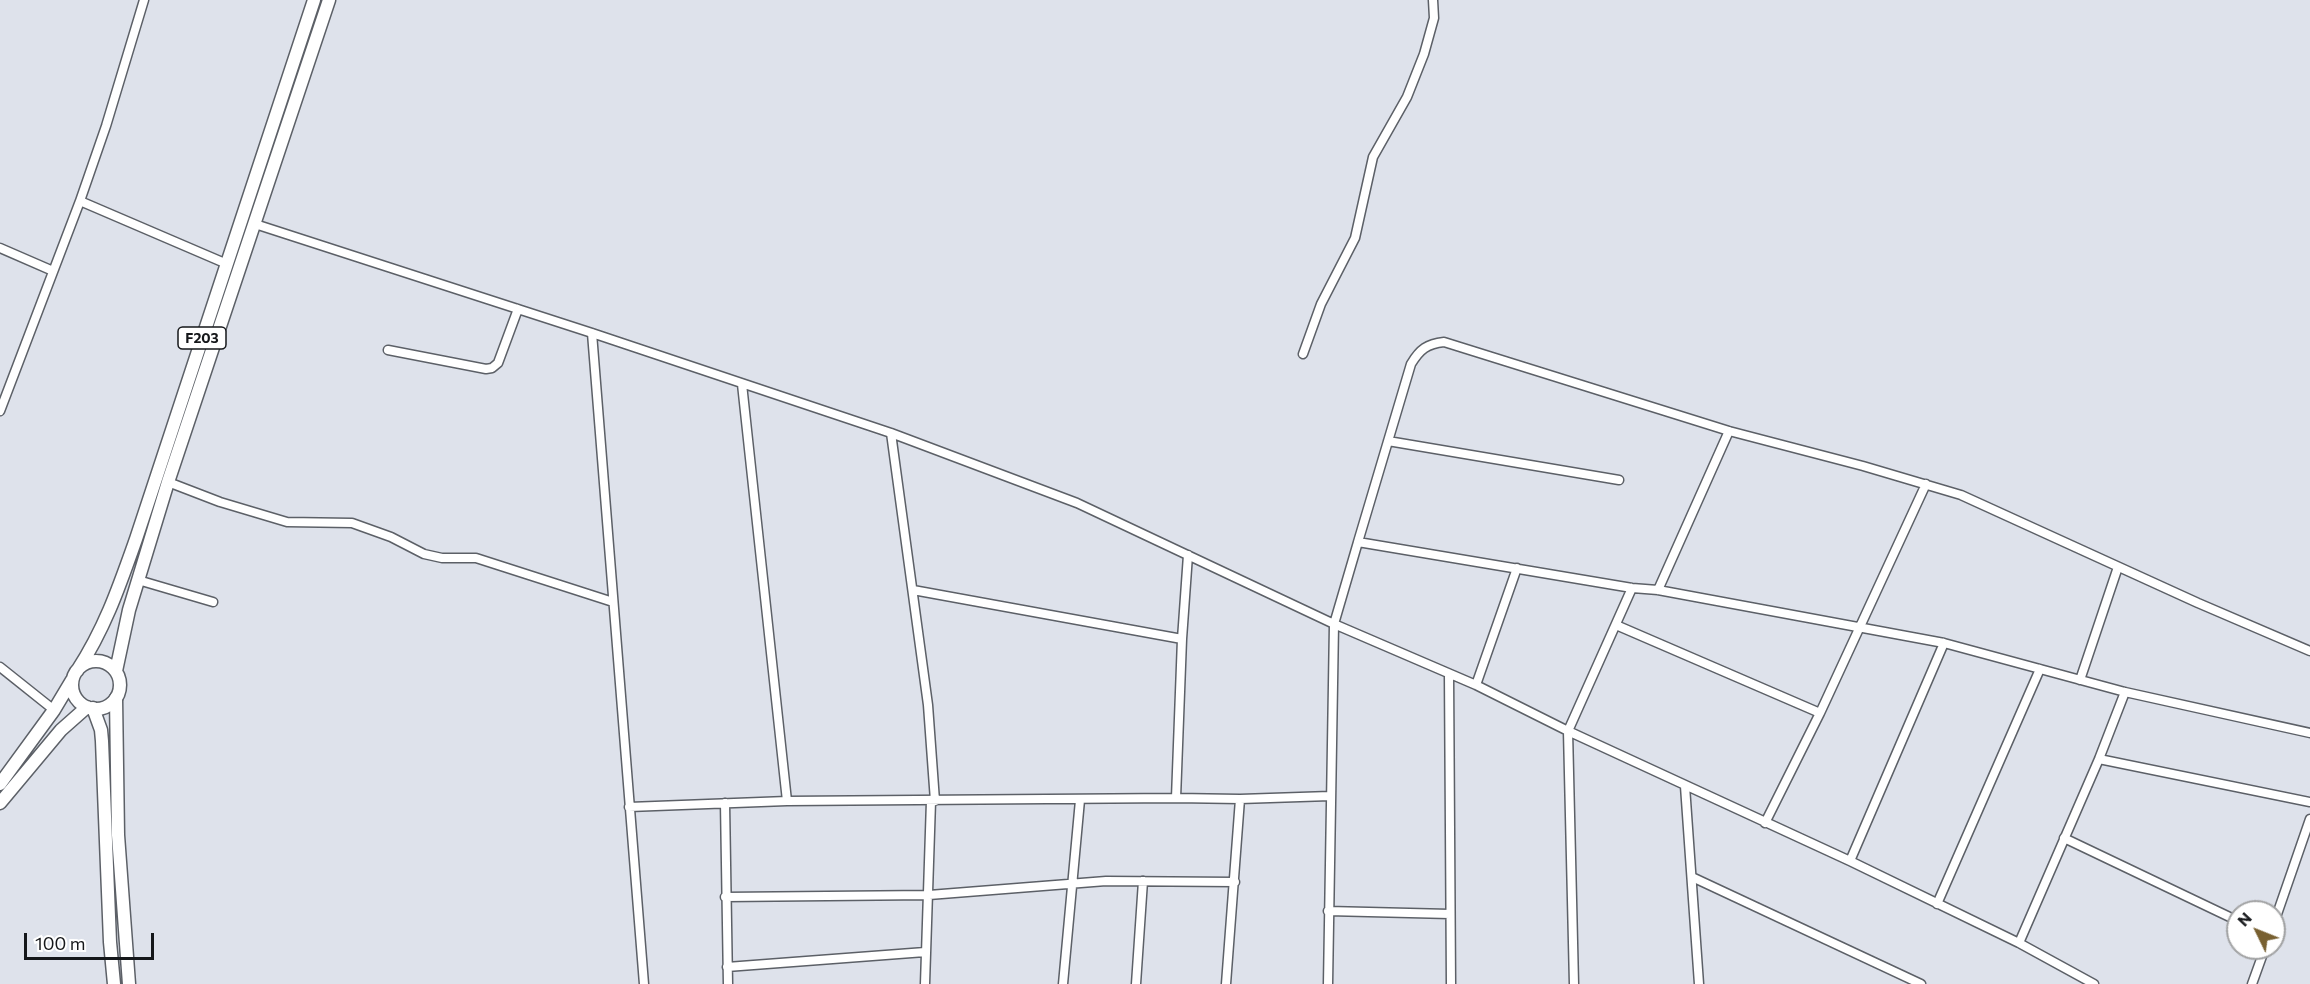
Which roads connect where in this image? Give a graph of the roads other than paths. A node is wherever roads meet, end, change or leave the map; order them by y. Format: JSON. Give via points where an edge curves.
{"nodes":[{"id":1,"x":144,"y":0,"type":"edge"},
{"id":2,"x":314,"y":0,"type":"edge"},
{"id":3,"x":329,"y":0,"type":"edge"},
{"id":4,"x":1433,"y":0,"type":"edge"},
{"id":5,"x":80,"y":201,"type":"junction"},
{"id":6,"x":255,"y":224,"type":"junction"},
{"id":7,"x":0,"y":248,"type":"edge"},
{"id":8,"x":227,"y":264,"type":"junction"},
{"id":9,"x":53,"y":271,"type":"junction"},
{"id":10,"x":518,"y":309,"type":"junction"},
{"id":11,"x":592,"y":333,"type":"junction"},
{"id":12,"x":388,"y":350,"type":"dead end"},
{"id":13,"x":1303,"y":354,"type":"dead end"},
{"id":14,"x":742,"y":384,"type":"junction"},
{"id":15,"x":4,"y":388,"type":"edge"},
{"id":16,"x":0,"y":411,"type":"edge"},
{"id":17,"x":1729,"y":432,"type":"junction"},
{"id":18,"x":891,"y":433,"type":"junction"},
{"id":19,"x":1388,"y":441,"type":"junction"},
{"id":20,"x":1619,"y":480,"type":"dead end"},
{"id":21,"x":168,"y":482,"type":"junction"},
{"id":22,"x":1926,"y":484,"type":"junction"},
{"id":23,"x":1358,"y":542,"type":"junction"},
{"id":24,"x":1188,"y":555,"type":"junction"},
{"id":25,"x":2118,"y":567,"type":"junction"},
{"id":26,"x":1517,"y":568,"type":"junction"},
{"id":27,"x":138,"y":580,"type":"junction"},
{"id":28,"x":1632,"y":588,"type":"junction"},
{"id":29,"x":913,"y":590,"type":"junction"},
{"id":30,"x":1658,"y":590,"type":"junction"},
{"id":31,"x":213,"y":602,"type":"dead end"},
{"id":32,"x":613,"y":602,"type":"junction"},
{"id":33,"x":1334,"y":624,"type":"junction"},
{"id":34,"x":1616,"y":625,"type":"junction"},
{"id":35,"x":1859,"y":628,"type":"junction"},
{"id":36,"x":1182,"y":639,"type":"junction"},
{"id":37,"x":1944,"y":643,"type":"junction"},
{"id":38,"x":2310,"y":651,"type":"edge"},
{"id":39,"x":0,"y":668,"type":"edge"},
{"id":40,"x":2040,"y":669,"type":"junction"},
{"id":41,"x":116,"y":671,"type":"junction"},
{"id":42,"x":76,"y":673,"type":"junction"},
{"id":43,"x":1449,"y":674,"type":"junction"},
{"id":44,"x":2080,"y":680,"type":"junction"},
{"id":45,"x":1476,"y":685,"type":"junction"},
{"id":46,"x":2125,"y":693,"type":"junction"},
{"id":47,"x":116,"y":698,"type":"junction"},
{"id":48,"x":90,"y":708,"type":"junction"},
{"id":49,"x":54,"y":710,"type":"junction"},
{"id":50,"x":1820,"y":713,"type":"junction"},
{"id":51,"x":1568,"y":731,"type":"junction"},
{"id":52,"x":2310,"y":732,"type":"edge"},
{"id":53,"x":2099,"y":759,"type":"junction"},
{"id":54,"x":0,"y":784,"type":"edge"},
{"id":55,"x":1685,"y":786,"type":"junction"},
{"id":56,"x":1330,"y":796,"type":"junction"},
{"id":57,"x":1176,"y":798,"type":"junction"},
{"id":58,"x":1240,"y":799,"type":"junction"},
{"id":59,"x":1080,"y":800,"type":"junction"},
{"id":60,"x":787,"y":801,"type":"junction"},
{"id":61,"x":933,"y":801,"type":"junction"},
{"id":62,"x":725,"y":802,"type":"junction"},
{"id":63,"x":2310,"y":802,"type":"edge"},
{"id":64,"x":0,"y":803,"type":"edge"},
{"id":65,"x":629,"y":807,"type":"junction"},
{"id":66,"x":2310,"y":819,"type":"edge"},
{"id":67,"x":1765,"y":823,"type":"junction"},
{"id":68,"x":2064,"y":838,"type":"junction"},
{"id":69,"x":1850,"y":861,"type":"junction"},
{"id":70,"x":1692,"y":877,"type":"junction"},
{"id":71,"x":1143,"y":881,"type":"junction"},
{"id":72,"x":1235,"y":882,"type":"junction"},
{"id":73,"x":1073,"y":884,"type":"junction"},
{"id":74,"x":929,"y":895,"type":"junction"},
{"id":75,"x":725,"y":897,"type":"junction"},
{"id":76,"x":2282,"y":900,"type":"edge"},
{"id":77,"x":1937,"y":904,"type":"junction"},
{"id":78,"x":1328,"y":911,"type":"junction"},
{"id":79,"x":1450,"y":914,"type":"junction"},
{"id":80,"x":2226,"y":915,"type":"edge"},
{"id":81,"x":2019,"y":943,"type":"junction"},
{"id":82,"x":925,"y":952,"type":"junction"},
{"id":83,"x":2261,"y":960,"type":"edge"},
{"id":84,"x":727,"y":967,"type":"junction"},
{"id":85,"x":114,"y":984,"type":"edge"},
{"id":86,"x":129,"y":984,"type":"edge"},
{"id":87,"x":644,"y":984,"type":"edge"},
{"id":88,"x":728,"y":984,"type":"edge"},
{"id":89,"x":925,"y":984,"type":"edge"},
{"id":90,"x":1063,"y":984,"type":"edge"},
{"id":91,"x":1136,"y":984,"type":"edge"},
{"id":92,"x":1226,"y":984,"type":"edge"},
{"id":93,"x":1328,"y":984,"type":"edge"},
{"id":94,"x":1451,"y":984,"type":"edge"},
{"id":95,"x":1574,"y":984,"type":"edge"},
{"id":96,"x":1699,"y":984,"type":"edge"},
{"id":97,"x":1921,"y":984,"type":"edge"},
{"id":98,"x":2094,"y":984,"type":"edge"},
{"id":99,"x":2252,"y":984,"type":"edge"}],
"edges":[{"from":1,"to":5,"type":"street"},
{"from":2,"to":8,"type":"main road","number":"F203"},
{"from":3,"to":6,"type":"main road","number":"F203"},
{"from":4,"to":13,"type":"street","via":[[1434,18],[1424,54],[1407,97],[1373,158],[1355,238],[1321,304]]},
{"from":5,"to":8,"type":"street"},
{"from":5,"to":9,"type":"street"},
{"from":6,"to":10,"type":"street"},
{"from":6,"to":21,"type":"main road","number":"F203"},
{"from":7,"to":9,"type":"street"},
{"from":8,"to":42,"type":"main road","number":"F203","via":[[129,560],[106,621]]},
{"from":9,"to":15,"type":"street"},
{"from":10,"to":11,"type":"street"},
{"from":10,"to":12,"type":"street","via":[[498,363],[492,368]]},
{"from":11,"to":14,"type":"street"},
{"from":11,"to":32,"type":"street"},
{"from":14,"to":18,"type":"street"},
{"from":14,"to":60,"type":"street"},
{"from":15,"to":16,"type":"street"},
{"from":17,"to":19,"type":"street","via":[[1444,342],[1420,351],[1411,364]]},
{"from":17,"to":22,"type":"street"},
{"from":17,"to":30,"type":"street"},
{"from":18,"to":24,"type":"street","via":[[1077,502]]},
{"from":18,"to":29,"type":"street"},
{"from":19,"to":20,"type":"street"},
{"from":19,"to":23,"type":"street"},
{"from":21,"to":27,"type":"main road","number":"F203"},
{"from":21,"to":32,"type":"street","via":[[286,522],[352,523],[424,554],[476,558]]},
{"from":22,"to":25,"type":"street","via":[[1961,495]]},
{"from":22,"to":35,"type":"street"},
{"from":23,"to":26,"type":"street"},
{"from":23,"to":33,"type":"street"},
{"from":24,"to":33,"type":"street"},
{"from":24,"to":36,"type":"street"},
{"from":25,"to":38,"type":"street"},
{"from":25,"to":44,"type":"street"},
{"from":26,"to":28,"type":"street"},
{"from":26,"to":45,"type":"street"},
{"from":27,"to":31,"type":"street"},
{"from":27,"to":41,"type":"main road","number":"F203"},
{"from":28,"to":30,"type":"street"},
{"from":28,"to":34,"type":"street"},
{"from":29,"to":36,"type":"street"},
{"from":29,"to":61,"type":"street","via":[[928,705]]},
{"from":30,"to":35,"type":"street"},
{"from":32,"to":65,"type":"street"},
{"from":33,"to":43,"type":"street"},
{"from":33,"to":56,"type":"street"},
{"from":34,"to":50,"type":"street"},
{"from":34,"to":51,"type":"street"},
{"from":35,"to":37,"type":"street"},
{"from":35,"to":50,"type":"street"},
{"from":36,"to":57,"type":"street"},
{"from":37,"to":40,"type":"street"},
{"from":37,"to":69,"type":"street"},
{"from":39,"to":49,"type":"street"},
{"from":40,"to":44,"type":"street"},
{"from":40,"to":77,"type":"street"},
{"from":41,"to":42,"type":"main road","via":[[97,661],[89,662]]},
{"from":41,"to":47,"type":"main road","via":[[120,689]]},
{"from":42,"to":48,"type":"main road","via":[[74,694]]},
{"from":42,"to":49,"type":"main road","number":"F203"},
{"from":43,"to":45,"type":"street"},
{"from":43,"to":79,"type":"street"},
{"from":44,"to":46,"type":"street"},
{"from":45,"to":51,"type":"street"},
{"from":46,"to":52,"type":"street"},
{"from":46,"to":53,"type":"street"},
{"from":47,"to":48,"type":"main road","via":[[109,705]]},
{"from":47,"to":86,"type":"main road","via":[[118,835]]},
{"from":48,"to":64,"type":"main road","via":[[61,730]]},
{"from":48,"to":85,"type":"main road","via":[[102,741]]},
{"from":49,"to":54,"type":"main road","number":"F203"},
{"from":50,"to":67,"type":"street"},
{"from":51,"to":55,"type":"street"},
{"from":51,"to":95,"type":"street"},
{"from":53,"to":63,"type":"street"},
{"from":53,"to":68,"type":"street"},
{"from":55,"to":67,"type":"street"},
{"from":55,"to":70,"type":"street"},
{"from":56,"to":58,"type":"street"},
{"from":56,"to":78,"type":"street"},
{"from":57,"to":58,"type":"street"},
{"from":57,"to":59,"type":"street"},
{"from":58,"to":72,"type":"street"},
{"from":59,"to":61,"type":"street"},
{"from":59,"to":73,"type":"street"},
{"from":60,"to":61,"type":"street"},
{"from":60,"to":62,"type":"street"},
{"from":61,"to":74,"type":"street"},
{"from":62,"to":65,"type":"street"},
{"from":62,"to":75,"type":"street"},
{"from":65,"to":87,"type":"street"},
{"from":66,"to":76,"type":"street"},
{"from":67,"to":69,"type":"street"},
{"from":68,"to":80,"type":"street"},
{"from":68,"to":81,"type":"street"},
{"from":69,"to":77,"type":"street"},
{"from":70,"to":96,"type":"street"},
{"from":70,"to":97,"type":"street"},
{"from":71,"to":72,"type":"street"},
{"from":71,"to":73,"type":"street"},
{"from":71,"to":91,"type":"street"},
{"from":72,"to":92,"type":"street"},
{"from":73,"to":74,"type":"street"},
{"from":73,"to":90,"type":"street"},
{"from":74,"to":75,"type":"street"},
{"from":74,"to":82,"type":"street"},
{"from":75,"to":84,"type":"street"},
{"from":77,"to":81,"type":"street"},
{"from":78,"to":79,"type":"street"},
{"from":78,"to":93,"type":"street"},
{"from":79,"to":94,"type":"street"},
{"from":81,"to":98,"type":"street"},
{"from":82,"to":84,"type":"street"},
{"from":82,"to":89,"type":"street"},
{"from":83,"to":99,"type":"street"},
{"from":84,"to":88,"type":"street"}]}
